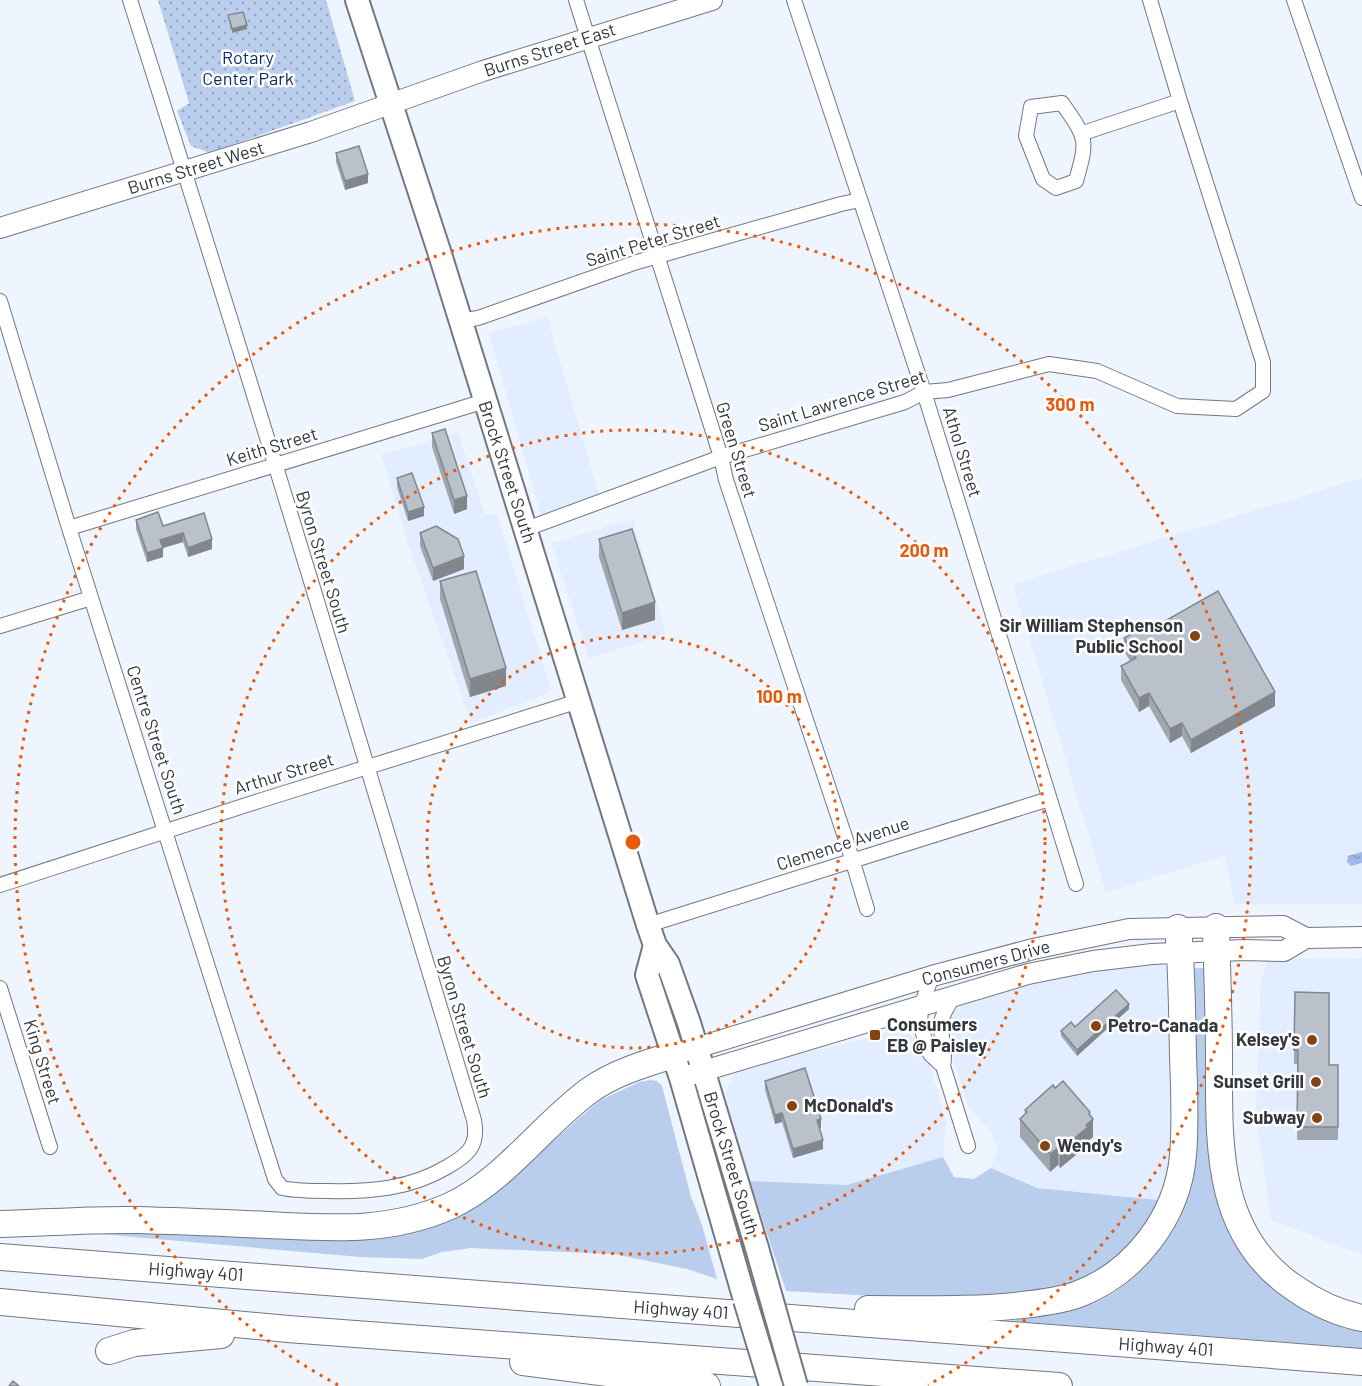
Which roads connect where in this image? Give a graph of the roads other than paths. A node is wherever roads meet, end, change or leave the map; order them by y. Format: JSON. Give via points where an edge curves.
{"nodes":[{"id":1,"x":130,"y":0,"type":"edge"},
{"id":2,"x":357,"y":0,"type":"edge"},
{"id":3,"x":576,"y":0,"type":"edge"},
{"id":4,"x":712,"y":0,"type":"edge"},
{"id":5,"x":794,"y":0,"type":"edge"},
{"id":6,"x":1150,"y":0,"type":"edge"},
{"id":7,"x":1294,"y":0,"type":"edge"},
{"id":8,"x":589,"y":38,"type":"junction"},
{"id":9,"x":1180,"y":100,"type":"junction"},
{"id":10,"x":391,"y":105,"type":"junction"},
{"id":11,"x":1083,"y":133,"type":"junction"},
{"id":12,"x":184,"y":171,"type":"junction"},
{"id":13,"x":1362,"y":198,"type":"edge"},
{"id":14,"x":860,"y":200,"type":"junction"},
{"id":15,"x":0,"y":228,"type":"edge"},
{"id":16,"x":657,"y":257,"type":"junction"},
{"id":17,"x":0,"y":301,"type":"edge"},
{"id":18,"x":459,"y":321,"type":"junction"},
{"id":19,"x":924,"y":392,"type":"junction"},
{"id":20,"x":485,"y":400,"type":"junction"},
{"id":21,"x":721,"y":457,"type":"junction"},
{"id":22,"x":274,"y":465,"type":"junction"},
{"id":23,"x":69,"y":528,"type":"junction"},
{"id":24,"x":526,"y":529,"type":"junction"},
{"id":25,"x":91,"y":598,"type":"junction"},
{"id":26,"x":0,"y":626,"type":"edge"},
{"id":27,"x":579,"y":701,"type":"junction"},
{"id":28,"x":368,"y":767,"type":"junction"},
{"id":29,"x":1049,"y":799,"type":"junction"},
{"id":30,"x":166,"y":832,"type":"junction"},
{"id":31,"x":853,"y":860,"type":"junction"},
{"id":32,"x":1076,"y":884,"type":"dead end"},
{"id":33,"x":0,"y":885,"type":"edge"},
{"id":34,"x":867,"y":909,"type":"dead end"},
{"id":35,"x":651,"y":935,"type":"junction"},
{"id":36,"x":1362,"y":937,"type":"edge"},
{"id":37,"x":1217,"y":939,"type":"junction"},
{"id":38,"x":1179,"y":940,"type":"junction"},
{"id":39,"x":932,"y":976,"type":"junction"},
{"id":40,"x":0,"y":988,"type":"edge"},
{"id":41,"x":954,"y":996,"type":"junction"},
{"id":42,"x":921,"y":1006,"type":"junction"},
{"id":43,"x":683,"y":1060,"type":"junction"},
{"id":44,"x":943,"y":1066,"type":"junction"},
{"id":45,"x":704,"y":1071,"type":"junction"},
{"id":46,"x":968,"y":1146,"type":"dead end"},
{"id":47,"x":50,"y":1147,"type":"dead end"},
{"id":48,"x":282,"y":1188,"type":"joint"},
{"id":49,"x":0,"y":1224,"type":"edge"},
{"id":50,"x":0,"y":1257,"type":"edge"},
{"id":51,"x":454,"y":1292,"type":"junction"},
{"id":52,"x":0,"y":1302,"type":"edge"},
{"id":53,"x":1362,"y":1318,"type":"edge"},
{"id":54,"x":292,"y":1329,"type":"junction"},
{"id":55,"x":110,"y":1352,"type":"dead end"},
{"id":56,"x":1362,"y":1362,"type":"edge"},
{"id":57,"x":707,"y":1386,"type":"edge"},
{"id":58,"x":771,"y":1386,"type":"edge"},
{"id":59,"x":796,"y":1386,"type":"edge"},
{"id":60,"x":1059,"y":1386,"type":"edge"}],
"edges":[{"from":1,"to":12,"type":"street","name":"Byron Street South"},
{"from":2,"to":10,"type":"main road","name":"Brock Street South"},
{"from":3,"to":8,"type":"street","name":"Green Street"},
{"from":4,"to":8,"type":"main road","name":"Burns Street East"},
{"from":5,"to":14,"type":"street","name":"Athol Street"},
{"from":6,"to":9,"type":"street","name":"Saint Lawrence Street"},
{"from":7,"to":13,"type":"street"},
{"from":8,"to":10,"type":"main road","name":"Burns Street East"},
{"from":8,"to":16,"type":"street","name":"Green Street"},
{"from":9,"to":11,"type":"street"},
{"from":9,"to":19,"type":"street","name":"Saint Lawrence Street","via":[[1263,362],[1263,391],[1236,409],[1177,406],[1097,371],[1049,364],[948,390]]},
{"from":10,"to":12,"type":"main road","name":"Burns Street West"},
{"from":10,"to":18,"type":"main road","name":"Brock Street South"},
{"from":11,"to":11,"type":"street","via":[[1062,103],[1031,107],[1026,136],[1043,179],[1056,188],[1076,181],[1084,153]]},
{"from":12,"to":15,"type":"main road","name":"Burns Street West"},
{"from":12,"to":22,"type":"street","name":"Byron Street South"},
{"from":14,"to":16,"type":"street","name":"Saint Peter Street"},
{"from":14,"to":19,"type":"street","name":"Athol Street"},
{"from":16,"to":18,"type":"street","name":"Saint Peter Street"},
{"from":16,"to":21,"type":"street","name":"Green Street"},
{"from":17,"to":23,"type":"street","name":"Centre Street South"},
{"from":18,"to":20,"type":"main road","name":"Brock Street South"},
{"from":19,"to":21,"type":"street","name":"Saint Lawrence Street","via":[[905,402]]},
{"from":19,"to":29,"type":"street","name":"Athol Street"},
{"from":20,"to":22,"type":"street","name":"Keith Street"},
{"from":20,"to":24,"type":"main road","name":"Brock Street South"},
{"from":21,"to":24,"type":"street","name":"Saint Lawrence Street"},
{"from":21,"to":31,"type":"street","name":"Green Street"},
{"from":22,"to":23,"type":"street","name":"Keith Street"},
{"from":22,"to":28,"type":"street","name":"Byron Street South"},
{"from":23,"to":25,"type":"street","name":"Centre Street South"},
{"from":24,"to":27,"type":"main road","name":"Brock Street South"},
{"from":25,"to":26,"type":"street"},
{"from":25,"to":30,"type":"street","name":"Centre Street South"},
{"from":27,"to":28,"type":"street","name":"Arthur Street"},
{"from":27,"to":35,"type":"main road","name":"Brock Street South"},
{"from":28,"to":30,"type":"street","name":"Arthur Street"},
{"from":28,"to":48,"type":"street","name":"Byron Street South","via":[[476,1135],[470,1152],[430,1177],[406,1185],[360,1192]]},
{"from":29,"to":31,"type":"street","name":"Clemence Avenue"},
{"from":29,"to":32,"type":"street","name":"Athol Street"},
{"from":30,"to":33,"type":"street","name":"Arthur Street"},
{"from":30,"to":48,"type":"street","name":"Centre Street South","via":[[275,1179]]},
{"from":31,"to":34,"type":"street","name":"Green Street"},
{"from":31,"to":35,"type":"street","name":"Clemence Avenue"},
{"from":35,"to":43,"type":"main road","name":"Brock Street South","via":[[647,975]]},
{"from":36,"to":37,"type":"main road","name":"Consumers Drive","via":[[1306,938],[1284,951]]},
{"from":37,"to":38,"type":"main road","name":"Consumers Drive"},
{"from":37,"to":53,"type":"highway","via":[[1220,1128],[1227,1192],[1235,1214],[1247,1241],[1287,1283],[1329,1308]]},
{"from":38,"to":39,"type":"main road","name":"Consumers Drive","via":[[1129,929]]},
{"from":38,"to":41,"type":"main road","name":"Consumers Drive"},
{"from":38,"to":51,"type":"highway","via":[[1185,1121],[1178,1183],[1149,1242],[1115,1275],[1096,1287],[1049,1302],[944,1309],[831,1309]]},
{"from":39,"to":42,"type":"street"},
{"from":39,"to":43,"type":"main road","name":"Consumers Drive"},
{"from":40,"to":47,"type":"street","name":"King Street"},
{"from":41,"to":42,"type":"main road","name":"Consumers Drive"},
{"from":41,"to":44,"type":"street","via":[[942,1017],[946,1057]]},
{"from":42,"to":44,"type":"street","via":[[920,1025],[930,1054]]},
{"from":42,"to":45,"type":"main road","name":"Consumers Drive"},
{"from":43,"to":45,"type":"main road","name":"Brock Street South"},
{"from":43,"to":49,"type":"highway","via":[[630,1070],[592,1089],[467,1196],[399,1223],[355,1228],[136,1220]]},
{"from":43,"to":58,"type":"main road","name":"Brock Street South","bridge":true,"via":[[729,1246]]},
{"from":44,"to":46,"type":"street"},
{"from":45,"to":59,"type":"main road","name":"Brock Street South","bridge":true},
{"from":50,"to":51,"type":"highway","name":"Highway 401"},
{"from":51,"to":56,"type":"highway","name":"Highway 401"},
{"from":52,"to":54,"type":"highway"},
{"from":54,"to":55,"type":"highway","via":[[134,1343]]},
{"from":54,"to":57,"type":"highway"},
{"from":54,"to":60,"type":"highway"}]}
